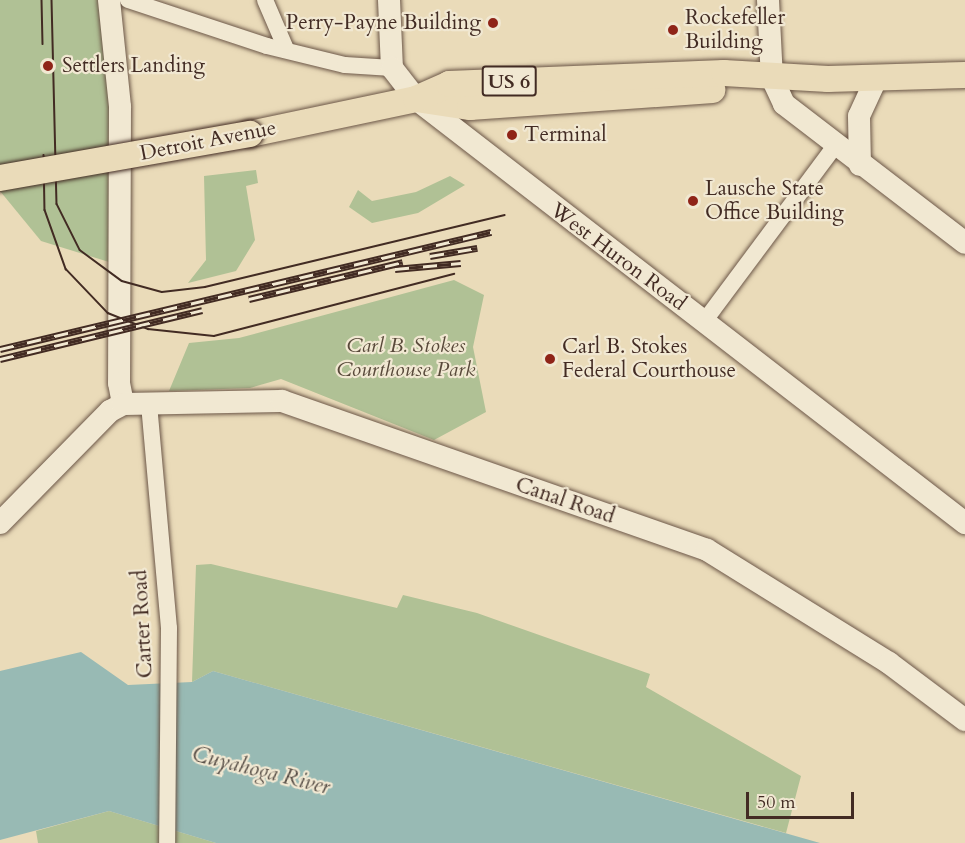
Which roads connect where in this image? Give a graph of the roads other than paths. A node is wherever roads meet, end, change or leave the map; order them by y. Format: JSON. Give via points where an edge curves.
{"nodes":[{"id":1,"x":109,"y":0,"type":"edge"},
{"id":2,"x":128,"y":0,"type":"edge"},
{"id":3,"x":265,"y":0,"type":"edge"},
{"id":4,"x":389,"y":0,"type":"edge"},
{"id":5,"x":768,"y":0,"type":"edge"},
{"id":6,"x":286,"y":49,"type":"junction"},
{"id":7,"x":392,"y":68,"type":"junction"},
{"id":8,"x":965,"y":75,"type":"edge"},
{"id":9,"x":877,"y":77,"type":"junction"},
{"id":10,"x":772,"y":78,"type":"junction"},
{"id":11,"x":416,"y":99,"type":"junction"},
{"id":12,"x":835,"y":146,"type":"junction"},
{"id":13,"x":860,"y":165,"type":"junction"},
{"id":14,"x":0,"y":178,"type":"edge"},
{"id":15,"x":965,"y":243,"type":"edge"},
{"id":16,"x":703,"y":323,"type":"junction"},
{"id":17,"x":123,"y":404,"type":"junction"},
{"id":18,"x":149,"y":404,"type":"junction"},
{"id":19,"x":962,"y":514,"type":"edge"},
{"id":20,"x":0,"y":523,"type":"edge"},
{"id":21,"x":965,"y":720,"type":"edge"},
{"id":22,"x":167,"y":843,"type":"edge"}],
"edges":[{"from":1,"to":17,"type":"street","via":[[120,119],[119,383]]},
{"from":2,"to":6,"type":"street"},
{"from":3,"to":6,"type":"street"},
{"from":4,"to":7,"type":"street"},
{"from":5,"to":10,"type":"street"},
{"from":6,"to":7,"type":"street","via":[[345,65]]},
{"from":7,"to":11,"type":"street","name":"West Huron Road"},
{"from":8,"to":9,"type":"main road","number":"US 6"},
{"from":9,"to":10,"type":"main road","number":"US 6"},
{"from":9,"to":13,"type":"street","via":[[859,116]]},
{"from":10,"to":11,"type":"main road","number":"US 6","via":[[742,78],[724,73],[448,84]]},
{"from":10,"to":12,"type":"street","via":[[795,117]]},
{"from":11,"to":14,"type":"main road","name":"Detroit Avenue","number":"US 6","bridge":true,"via":[[250,134]]},
{"from":11,"to":16,"type":"street","name":"West Huron Road"},
{"from":12,"to":13,"type":"street"},
{"from":12,"to":16,"type":"street"},
{"from":13,"to":15,"type":"street"},
{"from":16,"to":19,"type":"street","name":"West Huron Road"},
{"from":17,"to":18,"type":"street","name":"Canal Road"},
{"from":17,"to":20,"type":"street"},
{"from":18,"to":21,"type":"street","name":"Canal Road","via":[[282,401],[706,550],[890,663]]},
{"from":18,"to":22,"type":"street","name":"Carter Road","via":[[169,628]]}]}
